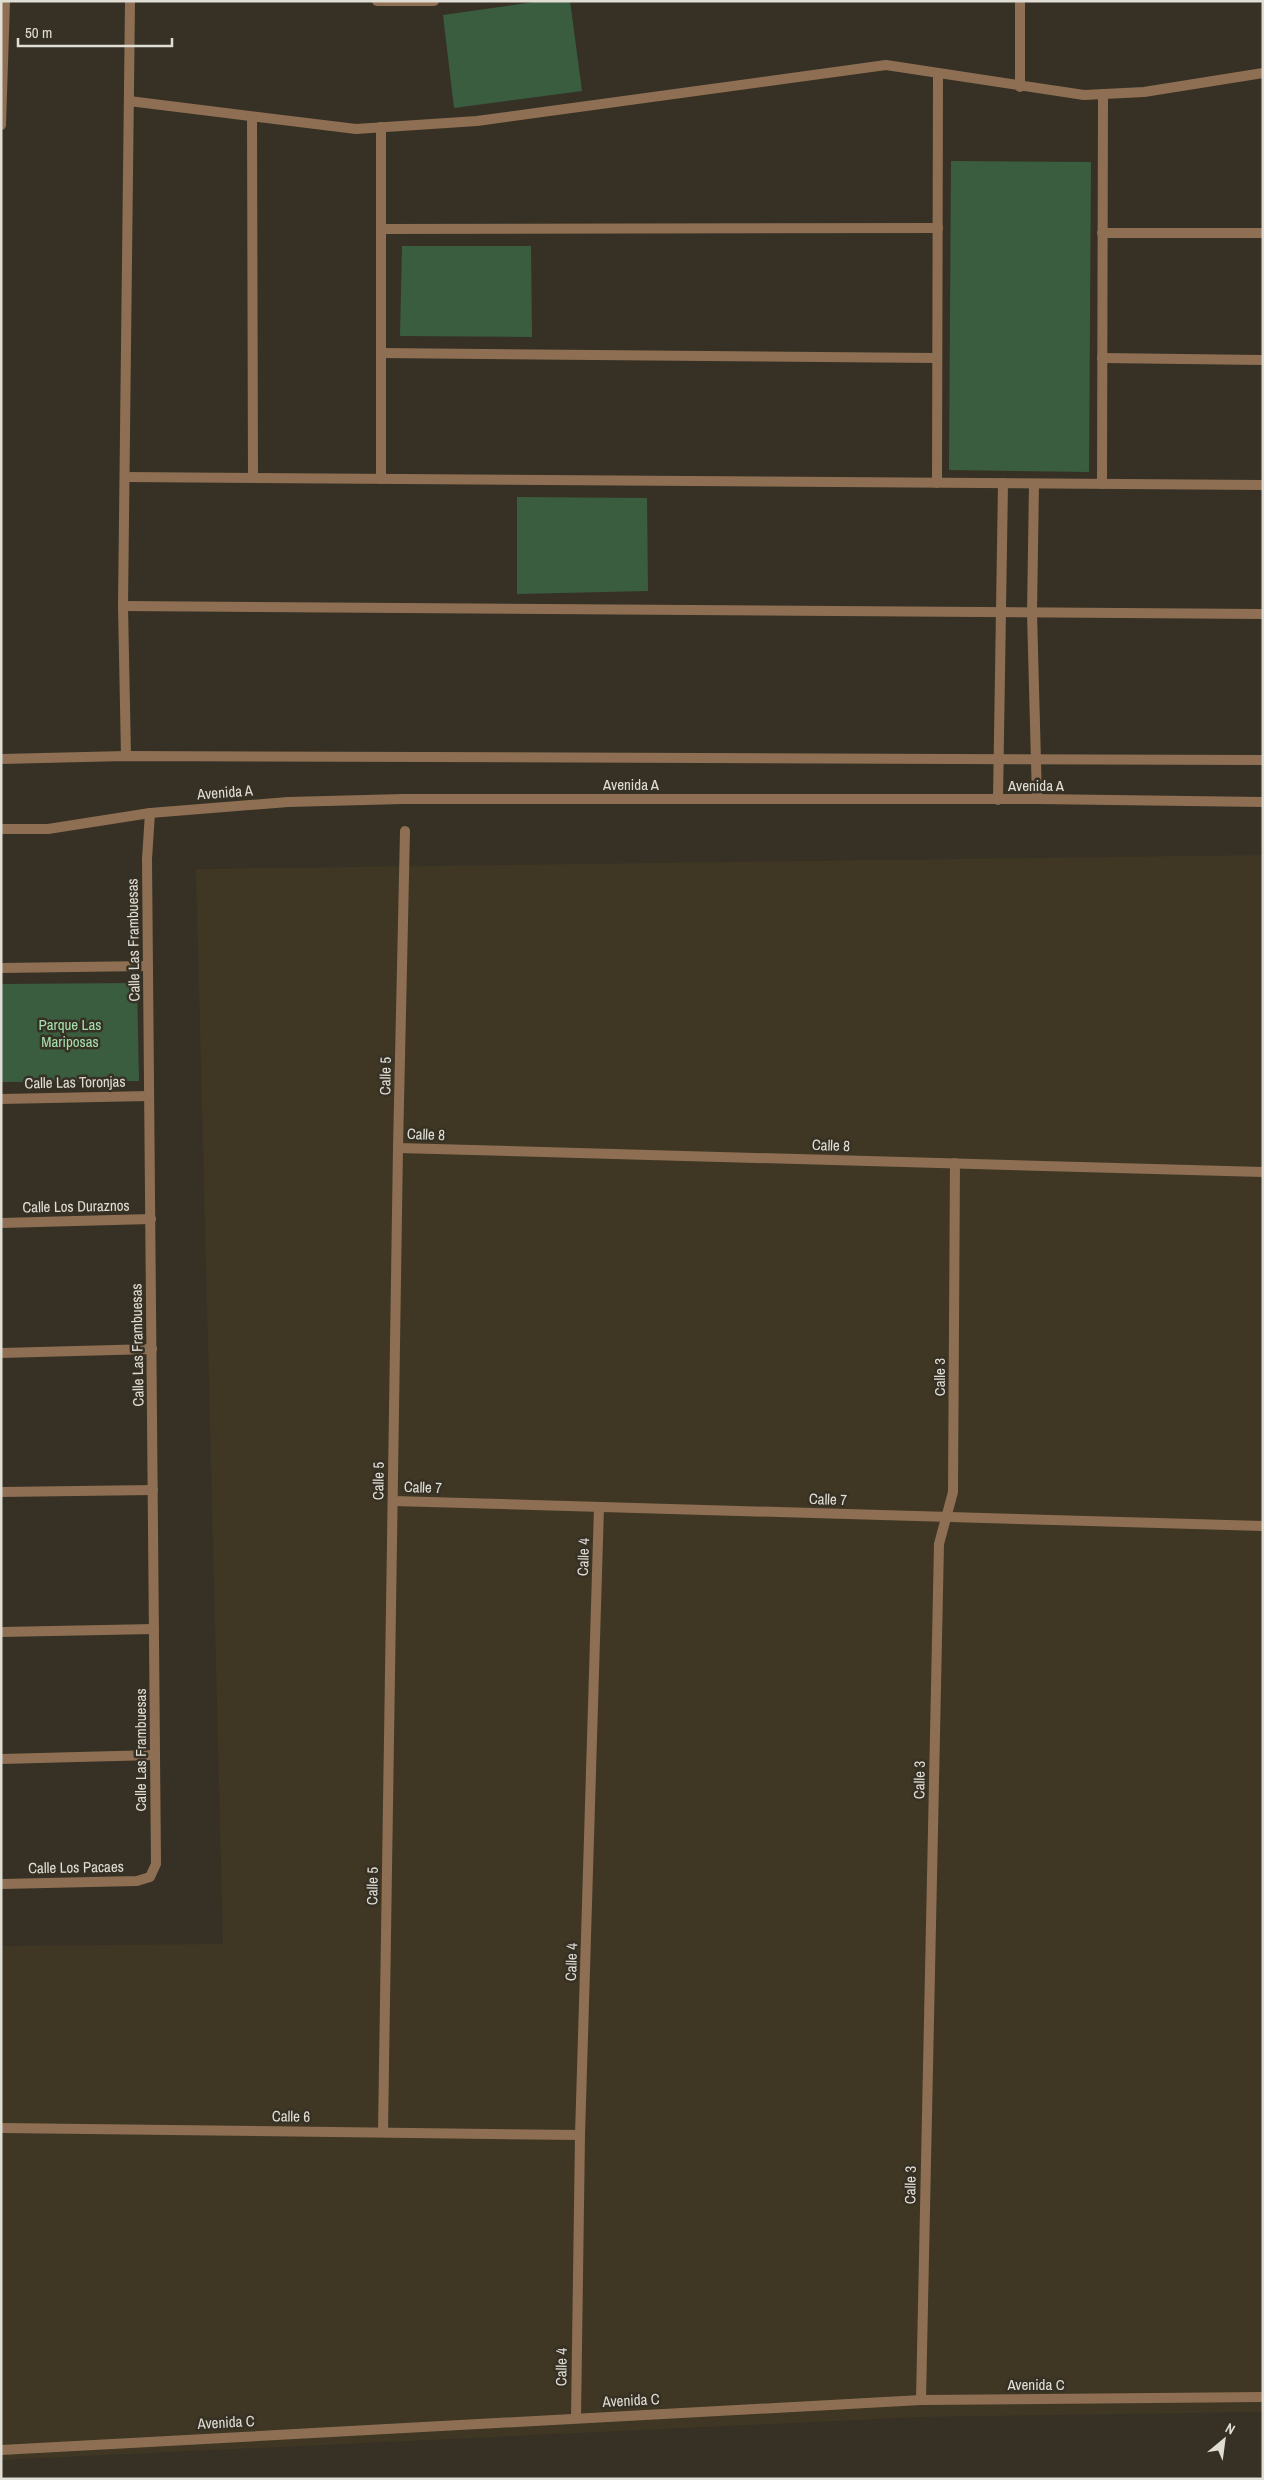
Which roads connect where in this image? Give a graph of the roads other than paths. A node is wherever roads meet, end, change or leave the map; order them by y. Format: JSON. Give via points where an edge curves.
{"nodes":[{"id":1,"x":6,"y":1,"type":"edge"},
{"id":2,"x":130,"y":1,"type":"edge"},
{"id":3,"x":377,"y":1,"type":"edge"},
{"id":4,"x":434,"y":1,"type":"edge"},
{"id":5,"x":1020,"y":1,"type":"edge"},
{"id":6,"x":1263,"y":73,"type":"edge"},
{"id":7,"x":938,"y":74,"type":"junction"},
{"id":8,"x":1020,"y":87,"type":"junction"},
{"id":9,"x":1103,"y":94,"type":"junction"},
{"id":10,"x":129,"y":101,"type":"junction"},
{"id":11,"x":252,"y":118,"type":"junction"},
{"id":12,"x":1,"y":125,"type":"edge"},
{"id":13,"x":381,"y":127,"type":"junction"},
{"id":14,"x":382,"y":228,"type":"junction"},
{"id":15,"x":938,"y":228,"type":"junction"},
{"id":16,"x":1102,"y":233,"type":"junction"},
{"id":17,"x":1263,"y":233,"type":"edge"},
{"id":18,"x":381,"y":353,"type":"junction"},
{"id":19,"x":938,"y":358,"type":"junction"},
{"id":20,"x":1102,"y":358,"type":"junction"},
{"id":21,"x":1263,"y":360,"type":"edge"},
{"id":22,"x":125,"y":478,"type":"junction"},
{"id":23,"x":253,"y":478,"type":"junction"},
{"id":24,"x":381,"y":479,"type":"junction"},
{"id":25,"x":937,"y":483,"type":"junction"},
{"id":26,"x":1003,"y":484,"type":"junction"},
{"id":27,"x":1034,"y":484,"type":"junction"},
{"id":28,"x":1102,"y":484,"type":"junction"},
{"id":29,"x":1263,"y":485,"type":"edge"},
{"id":30,"x":123,"y":606,"type":"junction"},
{"id":31,"x":1001,"y":612,"type":"junction"},
{"id":32,"x":1032,"y":613,"type":"junction"},
{"id":33,"x":1263,"y":614,"type":"edge"},
{"id":34,"x":126,"y":756,"type":"junction"},
{"id":35,"x":1036,"y":758,"type":"junction"},
{"id":36,"x":1,"y":759,"type":"edge"},
{"id":37,"x":1000,"y":760,"type":"junction"},
{"id":38,"x":1263,"y":760,"type":"edge"},
{"id":39,"x":1037,"y":799,"type":"junction"},
{"id":40,"x":998,"y":800,"type":"junction"},
{"id":41,"x":1263,"y":802,"type":"edge"},
{"id":42,"x":150,"y":813,"type":"junction"},
{"id":43,"x":1,"y":829,"type":"edge"},
{"id":44,"x":405,"y":831,"type":"dead end"},
{"id":45,"x":148,"y":966,"type":"junction"},
{"id":46,"x":1,"y":968,"type":"edge"},
{"id":47,"x":149,"y":1096,"type":"junction"},
{"id":48,"x":1,"y":1099,"type":"edge"},
{"id":49,"x":398,"y":1148,"type":"junction"},
{"id":50,"x":955,"y":1163,"type":"junction"},
{"id":51,"x":1263,"y":1172,"type":"edge"},
{"id":52,"x":151,"y":1219,"type":"junction"},
{"id":53,"x":1,"y":1223,"type":"edge"},
{"id":54,"x":152,"y":1349,"type":"junction"},
{"id":55,"x":1,"y":1353,"type":"edge"},
{"id":56,"x":153,"y":1490,"type":"junction"},
{"id":57,"x":1,"y":1492,"type":"edge"},
{"id":58,"x":393,"y":1501,"type":"junction"},
{"id":59,"x":599,"y":1507,"type":"junction"},
{"id":60,"x":946,"y":1517,"type":"junction"},
{"id":61,"x":1263,"y":1526,"type":"edge"},
{"id":62,"x":154,"y":1629,"type":"junction"},
{"id":63,"x":1,"y":1632,"type":"edge"},
{"id":64,"x":155,"y":1755,"type":"junction"},
{"id":65,"x":1,"y":1759,"type":"edge"},
{"id":66,"x":150,"y":1877,"type":"joint"},
{"id":67,"x":1,"y":1884,"type":"edge"},
{"id":68,"x":1,"y":2128,"type":"edge"},
{"id":69,"x":383,"y":2132,"type":"junction"},
{"id":70,"x":580,"y":2134,"type":"junction"},
{"id":71,"x":1263,"y":2397,"type":"edge"},
{"id":72,"x":921,"y":2400,"type":"junction"},
{"id":73,"x":576,"y":2418,"type":"junction"},
{"id":74,"x":1,"y":2450,"type":"edge"}],
"edges":[{"from":1,"to":12,"type":"street"},
{"from":2,"to":10,"type":"street"},
{"from":3,"to":4,"type":"street"},
{"from":5,"to":8,"type":"street"},
{"from":6,"to":9,"type":"street","via":[[1144,92]]},
{"from":7,"to":8,"type":"street"},
{"from":7,"to":13,"type":"street","via":[[886,66],[477,121]]},
{"from":7,"to":15,"type":"street"},
{"from":8,"to":9,"type":"street","via":[[1084,95]]},
{"from":9,"to":16,"type":"street"},
{"from":10,"to":11,"type":"street"},
{"from":10,"to":22,"type":"street"},
{"from":11,"to":13,"type":"street","via":[[356,129]]},
{"from":11,"to":23,"type":"street"},
{"from":13,"to":14,"type":"street"},
{"from":14,"to":15,"type":"street"},
{"from":14,"to":18,"type":"street"},
{"from":15,"to":19,"type":"street"},
{"from":16,"to":17,"type":"street"},
{"from":16,"to":20,"type":"street"},
{"from":18,"to":19,"type":"street"},
{"from":18,"to":24,"type":"street"},
{"from":19,"to":25,"type":"street"},
{"from":20,"to":21,"type":"street"},
{"from":20,"to":28,"type":"street"},
{"from":22,"to":23,"type":"street"},
{"from":22,"to":30,"type":"street"},
{"from":23,"to":24,"type":"street"},
{"from":24,"to":25,"type":"street"},
{"from":25,"to":26,"type":"street"},
{"from":26,"to":27,"type":"street"},
{"from":26,"to":31,"type":"street"},
{"from":27,"to":28,"type":"street"},
{"from":27,"to":32,"type":"street"},
{"from":28,"to":29,"type":"street"},
{"from":30,"to":31,"type":"street"},
{"from":30,"to":34,"type":"street"},
{"from":31,"to":32,"type":"street"},
{"from":31,"to":37,"type":"street"},
{"from":32,"to":33,"type":"street"},
{"from":32,"to":35,"type":"street"},
{"from":34,"to":36,"type":"street","name":"Avenida A"},
{"from":34,"to":37,"type":"street","name":"Avenida A"},
{"from":35,"to":37,"type":"street","name":"Avenida A"},
{"from":35,"to":38,"type":"street","name":"Avenida A"},
{"from":35,"to":39,"type":"street"},
{"from":37,"to":40,"type":"street"},
{"from":39,"to":40,"type":"street","name":"Avenida A"},
{"from":39,"to":41,"type":"street","name":"Avenida A"},
{"from":40,"to":42,"type":"street","name":"Avenida A","via":[[403,799],[288,802]]},
{"from":42,"to":43,"type":"street","name":"Avenida A","via":[[48,828]]},
{"from":42,"to":45,"type":"street","name":"Calle Las Frambuesas"},
{"from":44,"to":49,"type":"street","name":"Calle 5"},
{"from":45,"to":46,"type":"street"},
{"from":45,"to":47,"type":"street","name":"Calle Las Frambuesas"},
{"from":47,"to":48,"type":"street","name":"Calle Las Toronjas"},
{"from":47,"to":52,"type":"street","name":"Calle Las Frambuesas"},
{"from":49,"to":50,"type":"street","name":"Calle 8"},
{"from":49,"to":58,"type":"street","name":"Calle 5"},
{"from":50,"to":51,"type":"street","name":"Calle 8"},
{"from":50,"to":60,"type":"street","name":"Calle 3","via":[[953,1492]]},
{"from":52,"to":53,"type":"street","name":"Calle Los Duraznos"},
{"from":52,"to":54,"type":"street","name":"Calle Las Frambuesas"},
{"from":54,"to":55,"type":"street"},
{"from":54,"to":56,"type":"street","name":"Calle Las Frambuesas"},
{"from":56,"to":57,"type":"street"},
{"from":56,"to":62,"type":"street","name":"Calle Las Frambuesas"},
{"from":58,"to":59,"type":"street","name":"Calle 7"},
{"from":58,"to":69,"type":"street","name":"Calle 5"},
{"from":59,"to":60,"type":"street","name":"Calle 7"},
{"from":59,"to":70,"type":"street","name":"Calle 4"},
{"from":60,"to":61,"type":"street","name":"Calle 7"},
{"from":60,"to":72,"type":"street","name":"Calle 3","via":[[939,1544]]},
{"from":62,"to":63,"type":"street"},
{"from":62,"to":64,"type":"street","name":"Calle Las Frambuesas"},
{"from":64,"to":65,"type":"street"},
{"from":64,"to":66,"type":"street","name":"Calle Las Frambuesas","via":[[156,1864]]},
{"from":66,"to":67,"type":"street","name":"Calle Los Pacaes","via":[[137,1881]]},
{"from":68,"to":69,"type":"street","name":"Calle 6"},
{"from":69,"to":70,"type":"street","name":"Calle 6"},
{"from":70,"to":73,"type":"street","name":"Calle 4"},
{"from":71,"to":72,"type":"street","name":"Avenida C"},
{"from":72,"to":73,"type":"street","name":"Avenida C"},
{"from":73,"to":74,"type":"street","name":"Avenida C"}]}
